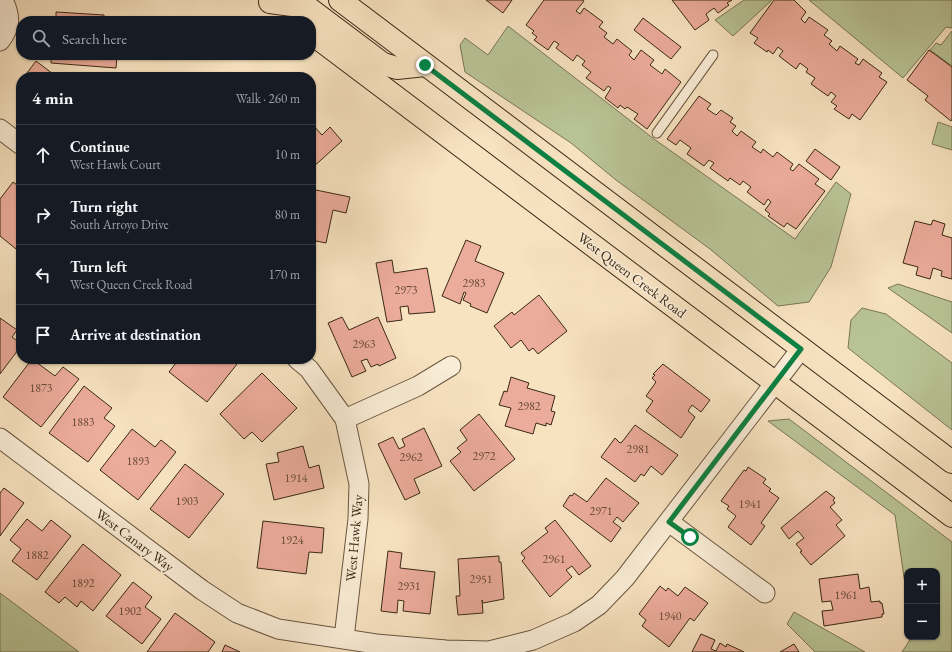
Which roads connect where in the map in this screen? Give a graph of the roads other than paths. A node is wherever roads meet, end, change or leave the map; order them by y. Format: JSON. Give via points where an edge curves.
{"nodes":[{"id":1,"x":340,"y":0,"type":"edge"},
{"id":2,"x":268,"y":1,"type":"edge"},
{"id":3,"x":6,"y":6,"type":"edge"},
{"id":4,"x":288,"y":16,"type":"edge"},
{"id":5,"x":316,"y":37,"type":"edge"},
{"id":6,"x":0,"y":41,"type":"edge"},
{"id":7,"x":713,"y":55,"type":"dead end"},
{"id":8,"x":425,"y":65,"type":"junction"},
{"id":9,"x":0,"y":129,"type":"edge"},
{"id":10,"x":657,"y":132,"type":"dead end"},
{"id":11,"x":16,"y":140,"type":"edge"},
{"id":12,"x":801,"y":349,"type":"junction"},
{"id":13,"x":303,"y":364,"type":"edge"},
{"id":14,"x":451,"y":366,"type":"dead end"},
{"id":15,"x":775,"y":383,"type":"junction"},
{"id":16,"x":345,"y":419,"type":"junction"},
{"id":17,"x":0,"y":438,"type":"edge"},
{"id":18,"x":952,"y":462,"type":"edge"},
{"id":19,"x":952,"y":516,"type":"edge"},
{"id":20,"x":669,"y":522,"type":"junction"},
{"id":21,"x":765,"y":593,"type":"dead end"},
{"id":22,"x":344,"y":638,"type":"junction"}],
"edges":[{"from":1,"to":8,"type":"main road"},
{"from":2,"to":4,"type":"main road"},
{"from":2,"to":8,"type":"main road","via":[[307,7],[383,64],[397,68]]},
{"from":3,"to":6,"type":"street","via":[[8,32]]},
{"from":5,"to":15,"type":"main road","name":"West Queen Creek Road"},
{"from":7,"to":10,"type":"lane"},
{"from":8,"to":12,"type":"main road"},
{"from":9,"to":11,"type":"street"},
{"from":12,"to":15,"type":"street","name":"West Canary Way"},
{"from":12,"to":18,"type":"main road"},
{"from":13,"to":16,"type":"street","name":"West Hawk Way"},
{"from":14,"to":16,"type":"street","via":[[418,386]]},
{"from":15,"to":19,"type":"main road","name":"West Queen Creek Road"},
{"from":15,"to":20,"type":"street","name":"West Canary Way"},
{"from":16,"to":22,"type":"street","name":"West Hawk Way","via":[[359,484],[358,519]]},
{"from":17,"to":22,"type":"street","name":"West Canary Way","via":[[236,613],[278,629]]},
{"from":20,"to":21,"type":"street"},
{"from":20,"to":22,"type":"street","name":"West Canary Way","via":[[625,578],[599,605],[574,622],[533,640],[489,651],[446,650]]}]}
